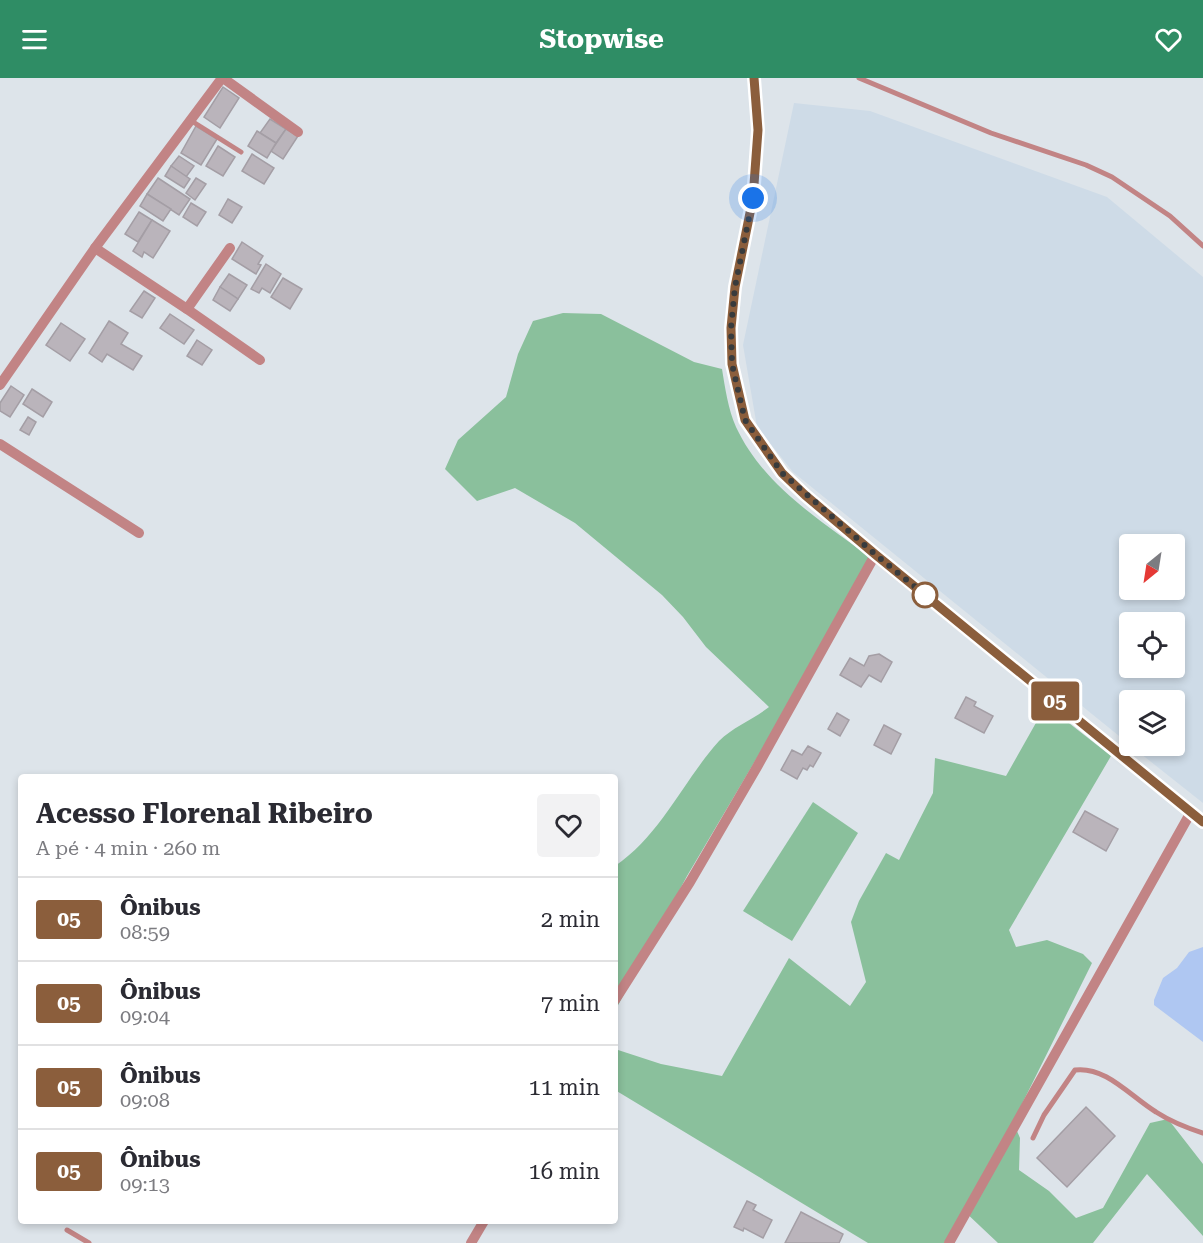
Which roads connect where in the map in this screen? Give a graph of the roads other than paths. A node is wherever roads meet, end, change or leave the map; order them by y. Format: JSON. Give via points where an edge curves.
{"nodes":[{"id":1,"x":222,"y":78,"type":"edge"},
{"id":2,"x":754,"y":78,"type":"edge"},
{"id":3,"x":859,"y":78,"type":"edge"},
{"id":4,"x":190,"y":120,"type":"junction"},
{"id":5,"x":298,"y":132,"type":"dead end"},
{"id":6,"x":241,"y":152,"type":"dead end"},
{"id":7,"x":1203,"y":246,"type":"edge"},
{"id":8,"x":95,"y":248,"type":"junction"},
{"id":9,"x":230,"y":248,"type":"dead end"},
{"id":10,"x":187,"y":309,"type":"junction"},
{"id":11,"x":260,"y":360,"type":"dead end"},
{"id":12,"x":0,"y":385,"type":"edge"},
{"id":13,"x":0,"y":444,"type":"edge"},
{"id":14,"x":139,"y":533,"type":"dead end"},
{"id":15,"x":876,"y":555,"type":"junction"},
{"id":16,"x":1191,"y":812,"type":"junction"},
{"id":17,"x":1203,"y":822,"type":"edge"},
{"id":18,"x":618,"y":995,"type":"edge"},
{"id":19,"x":1203,"y":1133,"type":"edge"},
{"id":20,"x":1033,"y":1138,"type":"dead end"},
{"id":21,"x":482,"y":1224,"type":"edge"},
{"id":22,"x":67,"y":1230,"type":"dead end"},
{"id":23,"x":89,"y":1243,"type":"edge"},
{"id":24,"x":471,"y":1243,"type":"edge"},
{"id":25,"x":949,"y":1243,"type":"edge"}],
"edges":[{"from":1,"to":4,"type":"street"},
{"from":1,"to":5,"type":"street"},
{"from":2,"to":15,"type":"street","via":[[758,130],[753,198],[731,328],[732,364],[745,420],[782,473]]},
{"from":3,"to":7,"type":"lane","via":[[991,133],[1112,177],[1170,216]]},
{"from":4,"to":6,"type":"lane"},
{"from":4,"to":8,"type":"street"},
{"from":8,"to":10,"type":"street"},
{"from":8,"to":12,"type":"street"},
{"from":9,"to":10,"type":"street"},
{"from":10,"to":11,"type":"street"},
{"from":13,"to":14,"type":"street"},
{"from":15,"to":16,"type":"street"},
{"from":15,"to":18,"type":"street","via":[[758,767]]},
{"from":16,"to":17,"type":"street"},
{"from":16,"to":25,"type":"street"},
{"from":19,"to":20,"type":"lane","via":[[1156,1112],[1095,1071],[1083,1069],[1075,1070]]},
{"from":21,"to":24,"type":"street"},
{"from":22,"to":23,"type":"lane"}]}
